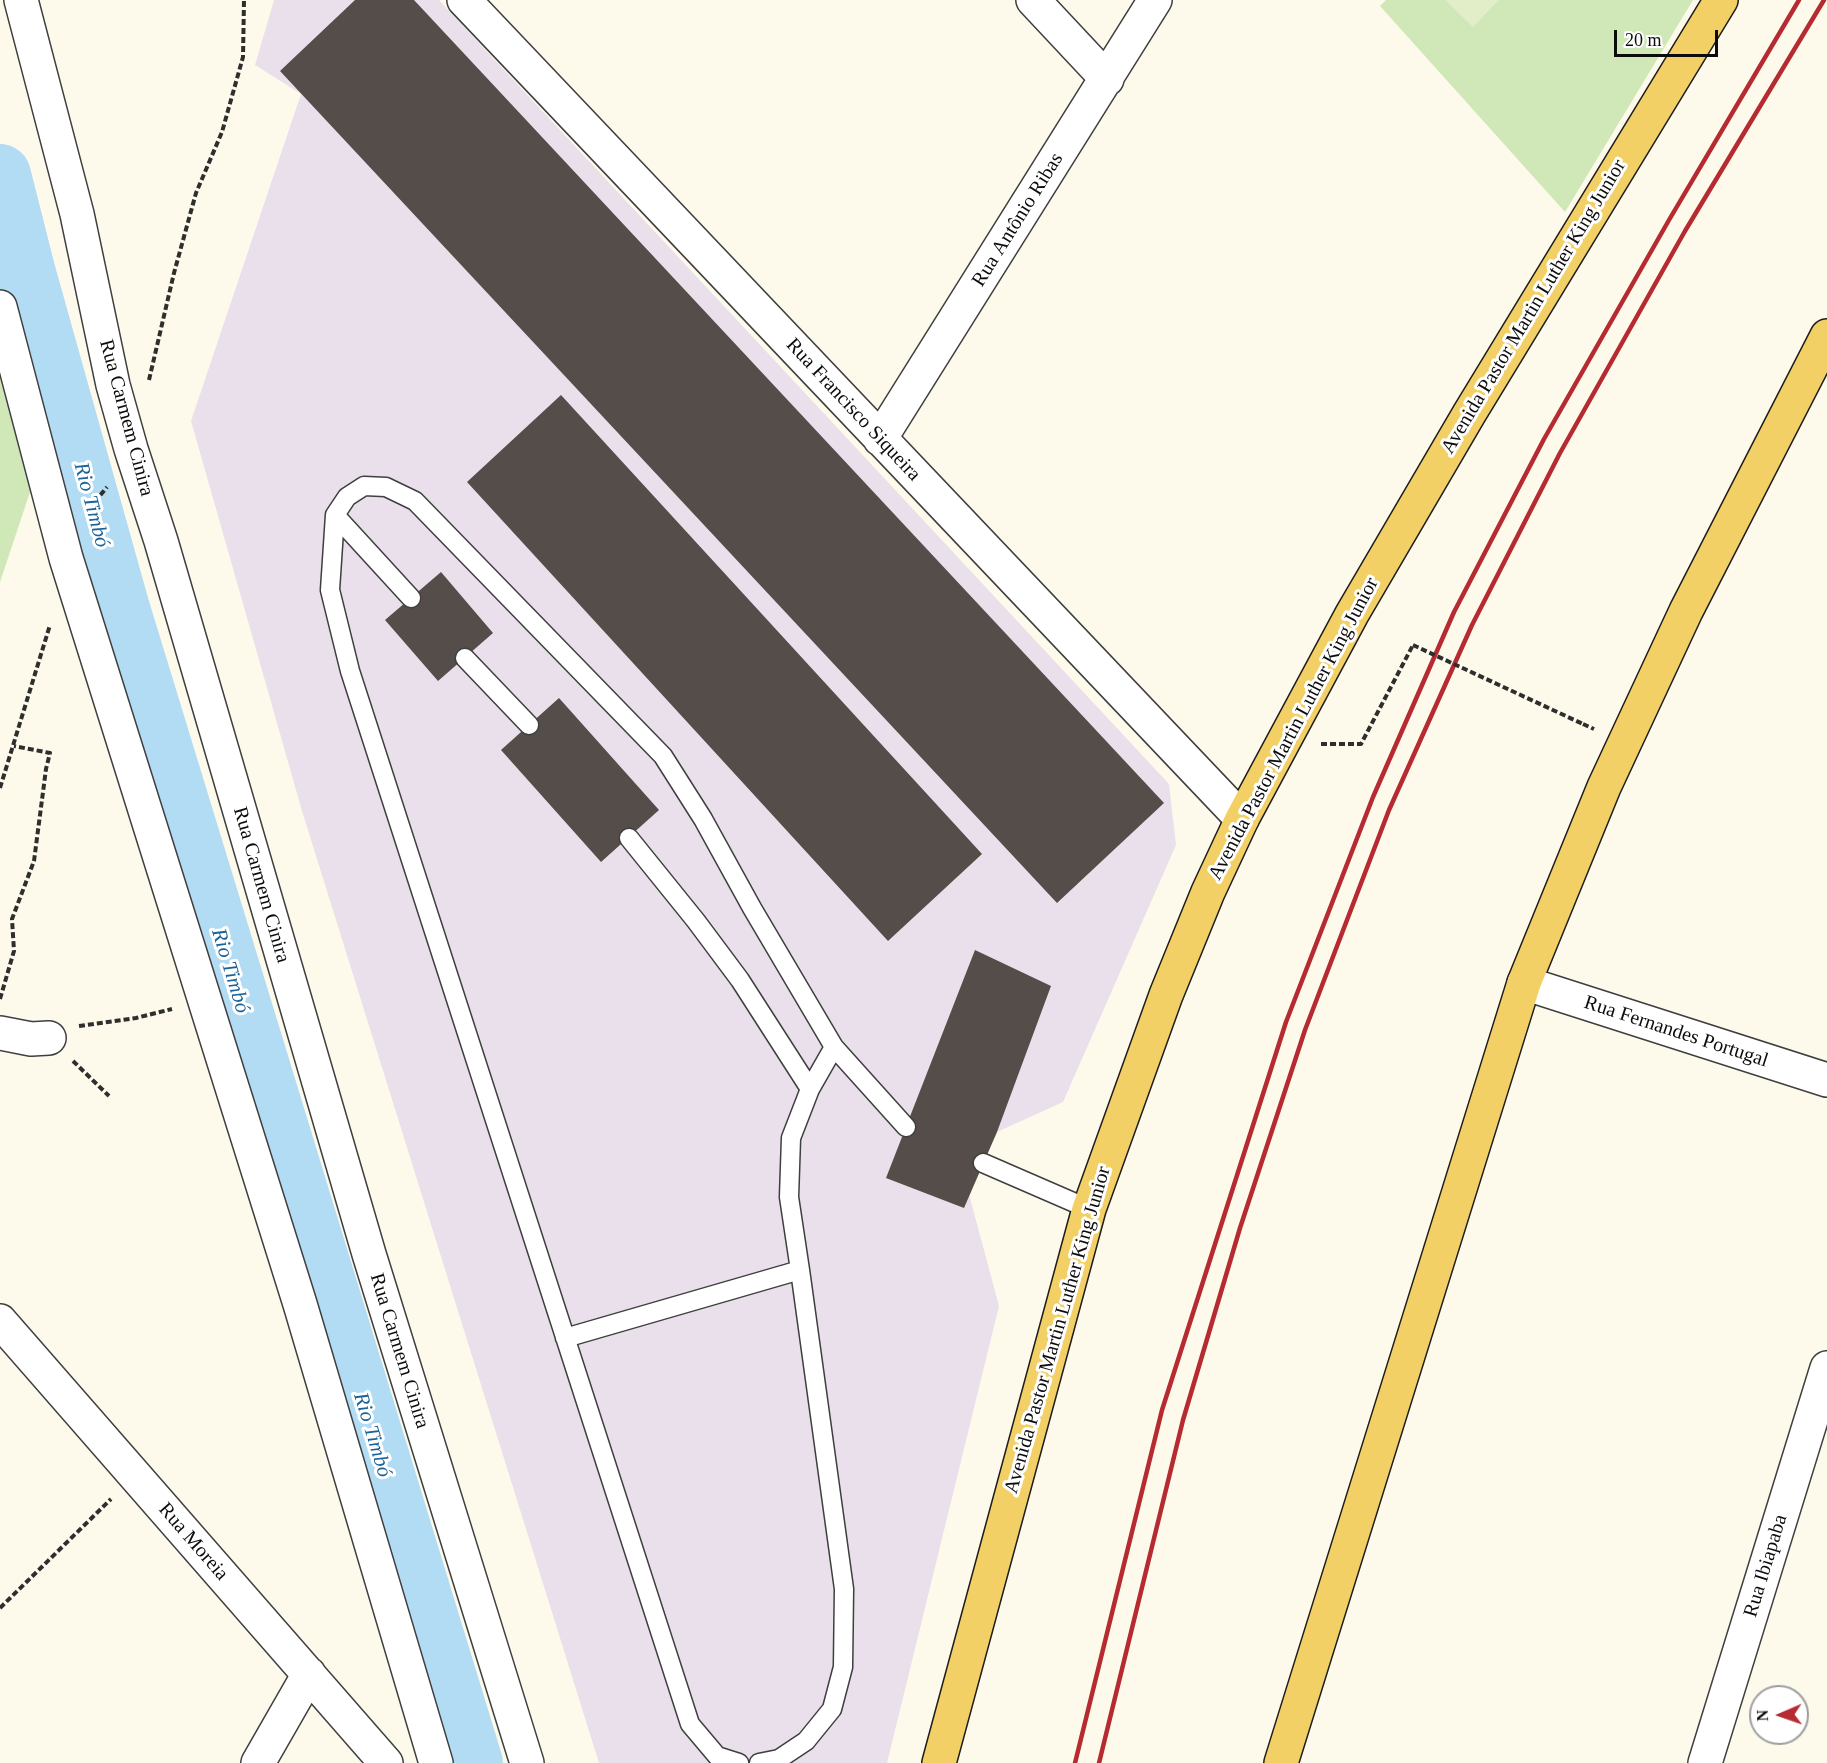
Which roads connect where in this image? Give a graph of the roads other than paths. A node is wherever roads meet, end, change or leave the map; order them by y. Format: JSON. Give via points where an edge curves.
{"nodes":[{"id":1,"x":21,"y":0,"type":"edge"},
{"id":2,"x":464,"y":0,"type":"edge"},
{"id":3,"x":1033,"y":0,"type":"edge"},
{"id":4,"x":1155,"y":0,"type":"edge"},
{"id":5,"x":1721,"y":0,"type":"edge"},
{"id":6,"x":1107,"y":79,"type":"junction"},
{"id":7,"x":0,"y":307,"type":"edge"},
{"id":8,"x":1827,"y":336,"type":"edge"},
{"id":9,"x":880,"y":439,"type":"junction"},
{"id":10,"x":335,"y":515,"type":"junction"},
{"id":11,"x":411,"y":598,"type":"dead end"},
{"id":12,"x":465,"y":658,"type":"dead end"},
{"id":13,"x":529,"y":725,"type":"dead end"},
{"id":14,"x":1242,"y":819,"type":"junction"},
{"id":15,"x":628,"y":838,"type":"dead end"},
{"id":16,"x":1524,"y":983,"type":"junction"},
{"id":17,"x":0,"y":1033,"type":"edge"},
{"id":18,"x":49,"y":1038,"type":"road end"},
{"id":19,"x":834,"y":1047,"type":"junction"},
{"id":20,"x":1827,"y":1080,"type":"edge"},
{"id":21,"x":810,"y":1089,"type":"junction"},
{"id":22,"x":906,"y":1127,"type":"dead end"},
{"id":23,"x":983,"y":1163,"type":"dead end"},
{"id":24,"x":1089,"y":1209,"type":"junction"},
{"id":25,"x":800,"y":1270,"type":"junction"},
{"id":26,"x":0,"y":1321,"type":"edge"},
{"id":27,"x":565,"y":1338,"type":"junction"},
{"id":28,"x":1827,"y":1368,"type":"edge"},
{"id":29,"x":309,"y":1674,"type":"junction"},
{"id":30,"x":258,"y":1763,"type":"edge"},
{"id":31,"x":386,"y":1763,"type":"edge"},
{"id":32,"x":436,"y":1763,"type":"edge"},
{"id":33,"x":527,"y":1763,"type":"edge"},
{"id":34,"x":739,"y":1763,"type":"edge"},
{"id":35,"x":759,"y":1763,"type":"edge"},
{"id":36,"x":939,"y":1763,"type":"edge"},
{"id":37,"x":1281,"y":1763,"type":"edge"},
{"id":38,"x":1705,"y":1763,"type":"edge"}],
"edges":[{"from":1,"to":33,"type":"street","name":"Rua Carmem Cinira","via":[[77,214],[113,385],[131,449],[369,1254]]},
{"from":2,"to":9,"type":"street","name":"Rua Francisco Siqueira"},
{"from":3,"to":6,"type":"street"},
{"from":4,"to":6,"type":"street","name":"Rua Antônio Ribas"},
{"from":5,"to":14,"type":"main road","name":"Avenida Pastor Martin Luther King Junior","via":[[1352,614]]},
{"from":6,"to":9,"type":"street","name":"Rua Antônio Ribas"},
{"from":7,"to":32,"type":"street","via":[[66,558],[300,1304]]},
{"from":8,"to":16,"type":"main road","via":[[1686,611],[1604,787]]},
{"from":9,"to":14,"type":"street","name":"Rua Francisco Siqueira"},
{"from":10,"to":11,"type":"lane"},
{"from":10,"to":19,"type":"lane","via":[[347,497],[364,486],[386,487],[415,501],[663,756]]},
{"from":10,"to":27,"type":"lane","via":[[330,590],[350,671]]},
{"from":12,"to":13,"type":"lane"},
{"from":14,"to":24,"type":"main road","name":"Avenida Pastor Martin Luther King Junior","via":[[1166,995]]},
{"from":15,"to":21,"type":"lane","via":[[740,980]]},
{"from":16,"to":20,"type":"street","name":"Rua Fernandes Portugal"},
{"from":16,"to":37,"type":"main road"},
{"from":17,"to":18,"type":"street"},
{"from":19,"to":21,"type":"lane"},
{"from":19,"to":22,"type":"lane"},
{"from":21,"to":25,"type":"lane","via":[[790,1138],[789,1197]]},
{"from":23,"to":24,"type":"lane"},
{"from":24,"to":36,"type":"main road","name":"Avenida Pastor Martin Luther King Junior"},
{"from":25,"to":27,"type":"lane"},
{"from":25,"to":35,"type":"lane","via":[[844,1589],[843,1667],[832,1709],[806,1741],[780,1759]]},
{"from":26,"to":29,"type":"street","name":"Rua Moreia"},
{"from":27,"to":34,"type":"lane","via":[[690,1724],[717,1756]]},
{"from":28,"to":38,"type":"street","name":"Rua Ibiapaba"},
{"from":29,"to":30,"type":"street"},
{"from":29,"to":31,"type":"street","name":"Rua Moreia"}]}
